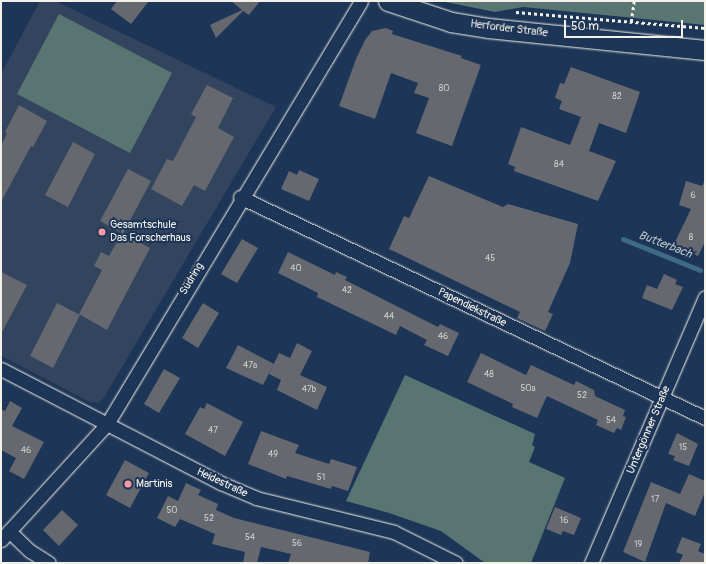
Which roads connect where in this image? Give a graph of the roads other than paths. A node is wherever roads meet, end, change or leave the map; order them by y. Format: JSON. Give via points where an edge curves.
{"nodes":[{"id":1,"x":361,"y":1,"type":"edge"},
{"id":2,"x":388,"y":1,"type":"edge"},
{"id":3,"x":705,"y":50,"type":"edge"},
{"id":4,"x":240,"y":197,"type":"junction"},
{"id":5,"x":705,"y":297,"type":"edge"},
{"id":6,"x":1,"y":369,"type":"edge"},
{"id":7,"x":663,"y":400,"type":"junction"},
{"id":8,"x":705,"y":418,"type":"edge"},
{"id":9,"x":107,"y":424,"type":"junction"},
{"id":10,"x":5,"y":536,"type":"edge"},
{"id":11,"x":49,"y":563,"type":"edge"},
{"id":12,"x":456,"y":563,"type":"edge"},
{"id":13,"x":591,"y":563,"type":"edge"}],
"edges":[{"from":1,"to":4,"type":"street","name":"Südring"},
{"from":2,"to":3,"type":"main road","name":"Herforder Straße","via":[[451,22]]},
{"from":4,"to":7,"type":"street","name":"Papendiekstraße"},
{"from":4,"to":9,"type":"street","name":"Südring"},
{"from":5,"to":7,"type":"street","name":"Untergönner Straße"},
{"from":6,"to":9,"type":"street","name":"Heidestraße"},
{"from":7,"to":8,"type":"street","name":"Papendiekstraße"},
{"from":7,"to":13,"type":"street","name":"Untergönner Straße"},
{"from":9,"to":10,"type":"street","name":"Südring"},
{"from":9,"to":12,"type":"street","name":"Heidestraße","via":[[221,484],[256,498],[394,532]]},
{"from":10,"to":11,"type":"street"}]}
